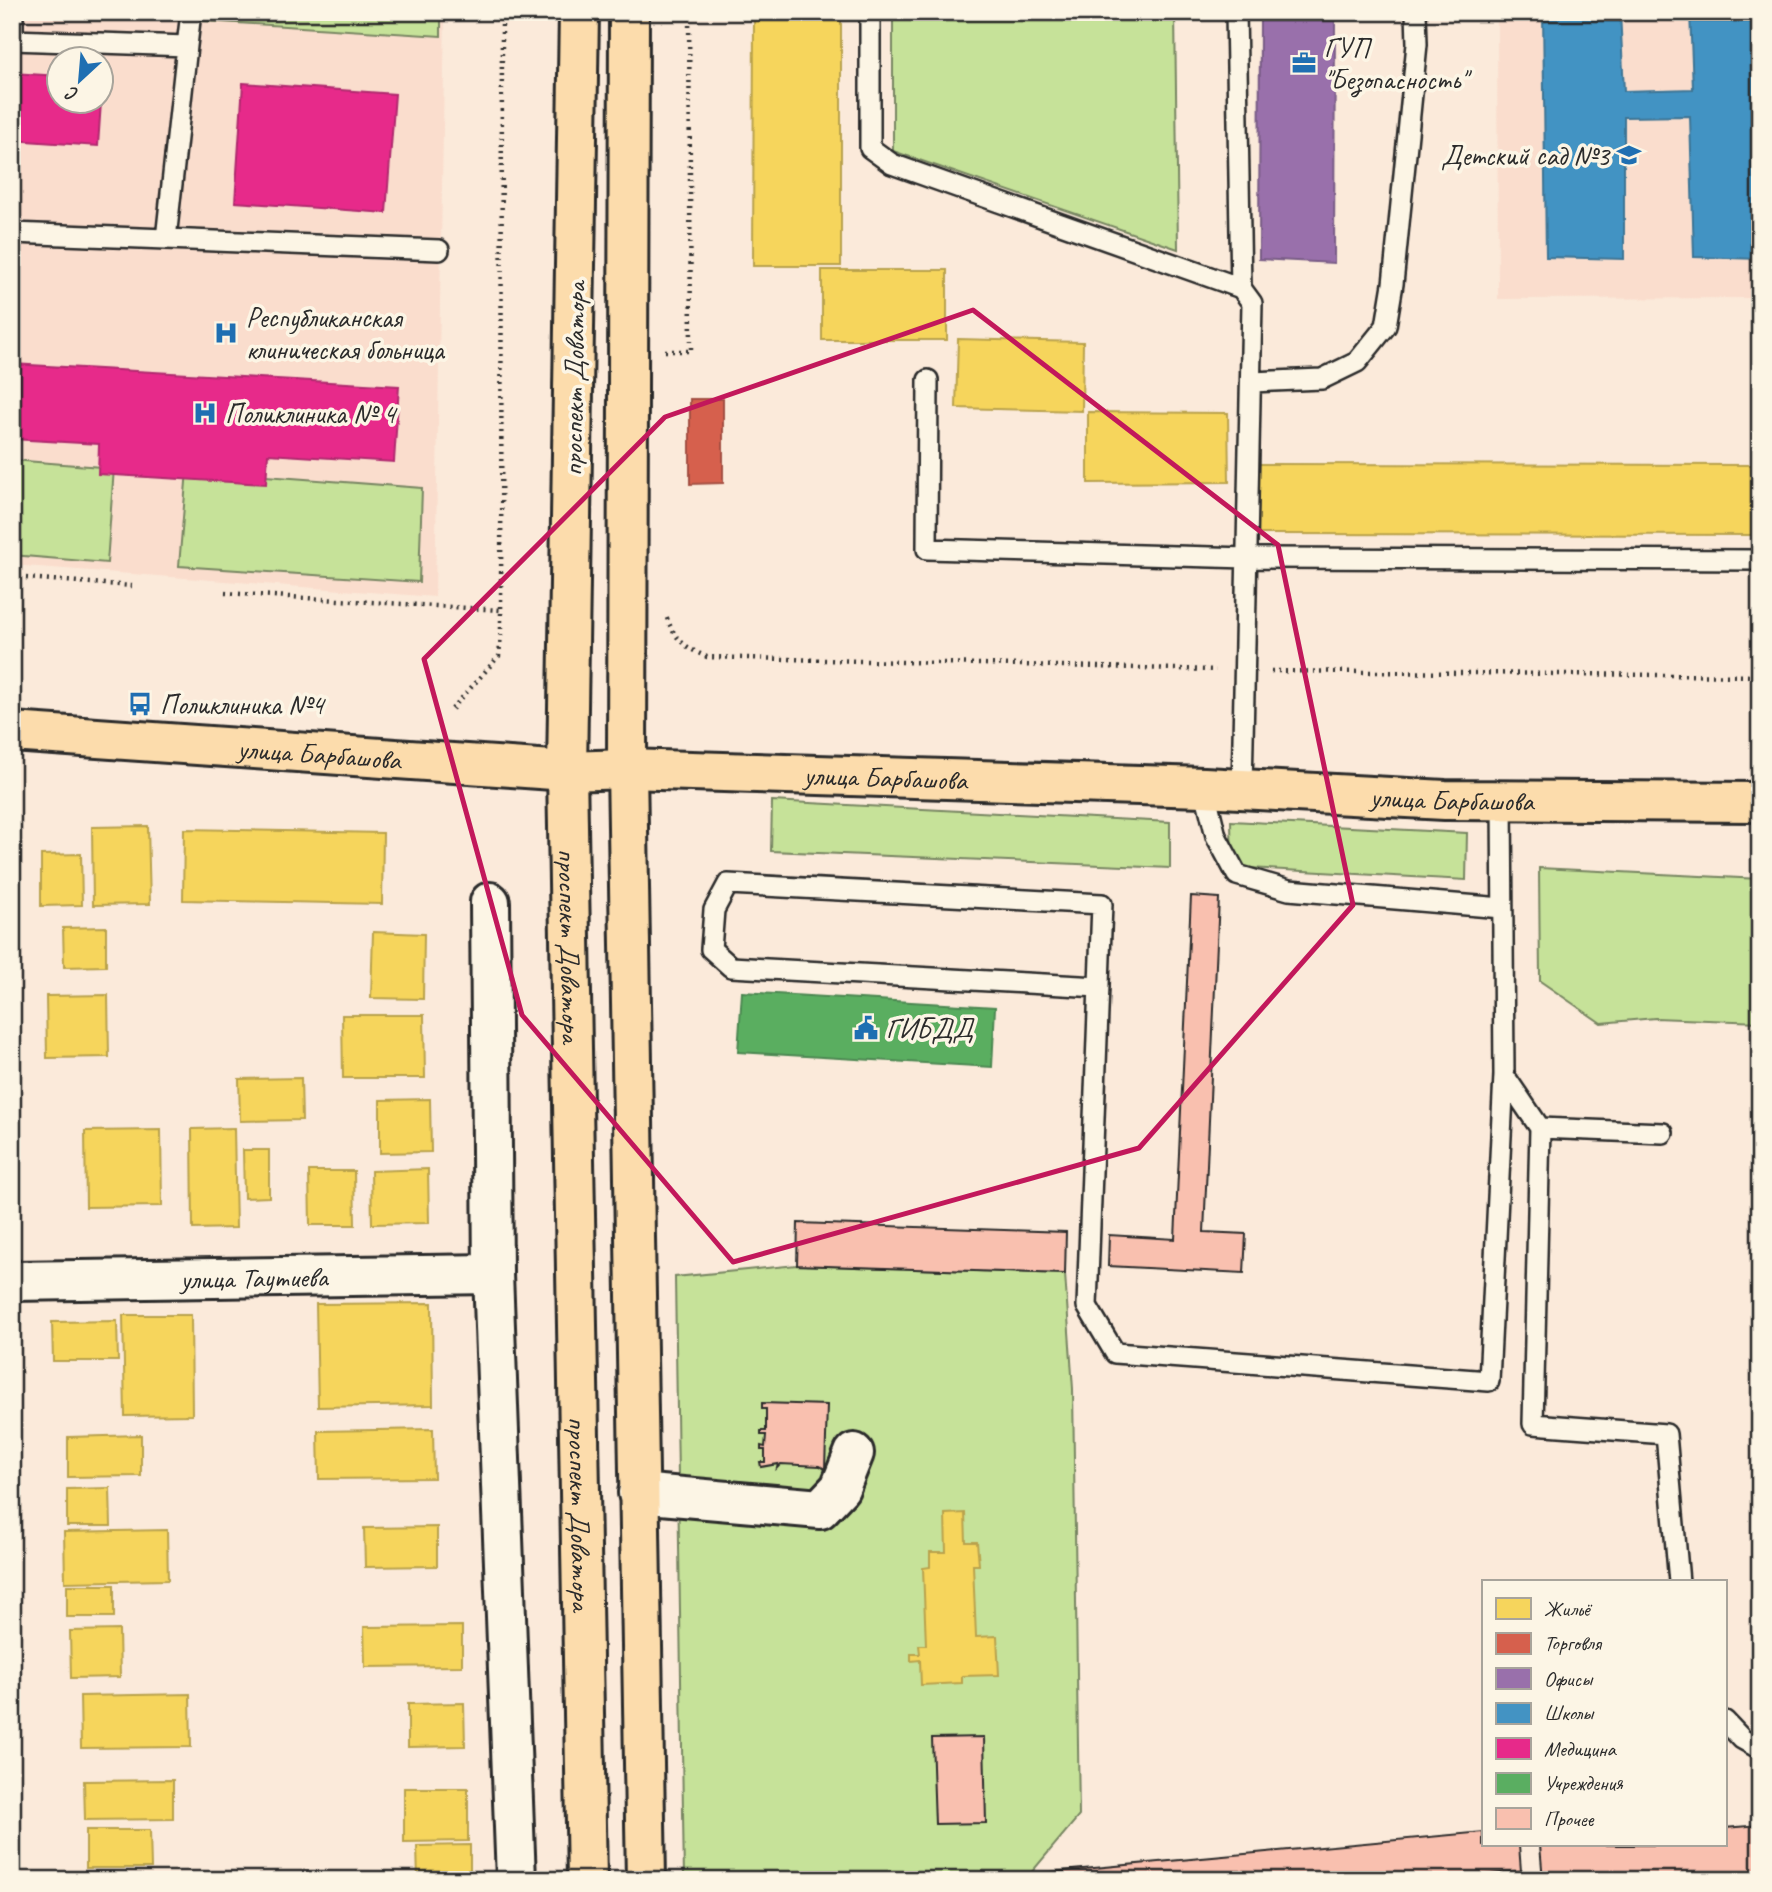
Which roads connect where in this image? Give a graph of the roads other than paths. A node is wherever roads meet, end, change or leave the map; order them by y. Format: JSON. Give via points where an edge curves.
{"nodes":[{"id":1,"x":13,"y":12,"type":"edge"},
{"id":2,"x":191,"y":12,"type":"edge"},
{"id":3,"x":579,"y":12,"type":"edge"},
{"id":4,"x":629,"y":12,"type":"edge"},
{"id":5,"x":870,"y":12,"type":"edge"},
{"id":6,"x":1236,"y":12,"type":"edge"},
{"id":7,"x":1416,"y":12,"type":"edge"},
{"id":8,"x":13,"y":40,"type":"edge"},
{"id":9,"x":187,"y":46,"type":"junction"},
{"id":10,"x":12,"y":233,"type":"edge"},
{"id":11,"x":166,"y":239,"type":"junction"},
{"id":12,"x":439,"y":250,"type":"dead end"},
{"id":13,"x":1241,"y":288,"type":"junction"},
{"id":14,"x":928,"y":380,"type":"dead end"},
{"id":15,"x":1252,"y":382,"type":"junction"},
{"id":16,"x":1248,"y":558,"type":"junction"},
{"id":17,"x":1760,"y":560,"type":"edge"},
{"id":18,"x":12,"y":732,"type":"edge"},
{"id":19,"x":627,"y":769,"type":"junction"},
{"id":20,"x":567,"y":771,"type":"junction"},
{"id":21,"x":1204,"y":787,"type":"junction"},
{"id":22,"x":1242,"y":789,"type":"junction"},
{"id":23,"x":1502,"y":799,"type":"junction"},
{"id":24,"x":1760,"y":802,"type":"edge"},
{"id":25,"x":490,"y":902,"type":"dead end"},
{"id":26,"x":1502,"y":908,"type":"junction"},
{"id":27,"x":1099,"y":987,"type":"junction"},
{"id":28,"x":1504,"y":1075,"type":"junction"},
{"id":29,"x":1540,"y":1128,"type":"junction"},
{"id":30,"x":1663,"y":1133,"type":"dead end"},
{"id":31,"x":493,"y":1275,"type":"junction"},
{"id":32,"x":12,"y":1281,"type":"edge"},
{"id":33,"x":854,"y":1453,"type":"dead end"},
{"id":34,"x":638,"y":1493,"type":"junction"},
{"id":35,"x":1679,"y":1580,"type":"edge"},
{"id":36,"x":1726,"y":1722,"type":"edge"},
{"id":37,"x":1760,"y":1749,"type":"edge"},
{"id":38,"x":516,"y":1880,"type":"edge"},
{"id":39,"x":587,"y":1880,"type":"edge"},
{"id":40,"x":646,"y":1880,"type":"edge"}],
"edges":[{"from":1,"to":8,"type":"lane"},
{"from":2,"to":9,"type":"lane"},
{"from":3,"to":20,"type":"main road","name":"проспект Доватора"},
{"from":4,"to":19,"type":"main road","name":"проспект Доватора"},
{"from":5,"to":13,"type":"lane","via":[[870,148],[892,164]]},
{"from":6,"to":13,"type":"lane"},
{"from":7,"to":15,"type":"lane","via":[[1386,326],[1357,362],[1322,379]]},
{"from":8,"to":9,"type":"lane"},
{"from":9,"to":11,"type":"lane"},
{"from":10,"to":11,"type":"lane"},
{"from":11,"to":12,"type":"lane"},
{"from":13,"to":15,"type":"lane","via":[[1252,303]]},
{"from":14,"to":16,"type":"lane","via":[[926,549]]},
{"from":15,"to":16,"type":"lane"},
{"from":16,"to":17,"type":"lane"},
{"from":16,"to":22,"type":"lane"},
{"from":18,"to":20,"type":"main road","name":"улица Барбашова"},
{"from":19,"to":20,"type":"main road","name":"улица Барбашова"},
{"from":19,"to":21,"type":"main road","name":"улица Барбашова"},
{"from":19,"to":34,"type":"main road","name":"проспект Доватора"},
{"from":20,"to":39,"type":"main road","name":"проспект Доватора"},
{"from":21,"to":22,"type":"main road","name":"улица Барбашова"},
{"from":21,"to":26,"type":"lane","via":[[1216,836],[1237,875],[1289,890]]},
{"from":22,"to":23,"type":"main road","name":"улица Барбашова"},
{"from":23,"to":24,"type":"main road","name":"улица Барбашова"},
{"from":23,"to":26,"type":"lane"},
{"from":25,"to":31,"type":"street"},
{"from":26,"to":28,"type":"lane"},
{"from":27,"to":27,"type":"lane","via":[[1102,904],[728,884],[714,910],[711,948],[731,967]]},
{"from":27,"to":28,"type":"lane","via":[[1087,1306],[1115,1353],[1489,1381]]},
{"from":28,"to":29,"type":"lane"},
{"from":29,"to":30,"type":"lane"},
{"from":29,"to":35,"type":"lane","via":[[1533,1423],[1666,1434]]},
{"from":31,"to":32,"type":"street","name":"улица Таутиева"},
{"from":31,"to":38,"type":"street"},
{"from":33,"to":34,"type":"street","via":[[840,1488],[820,1509]]},
{"from":34,"to":40,"type":"main road","name":"проспект Доватора"},
{"from":36,"to":37,"type":"lane","via":[[1742,1740]]}]}
